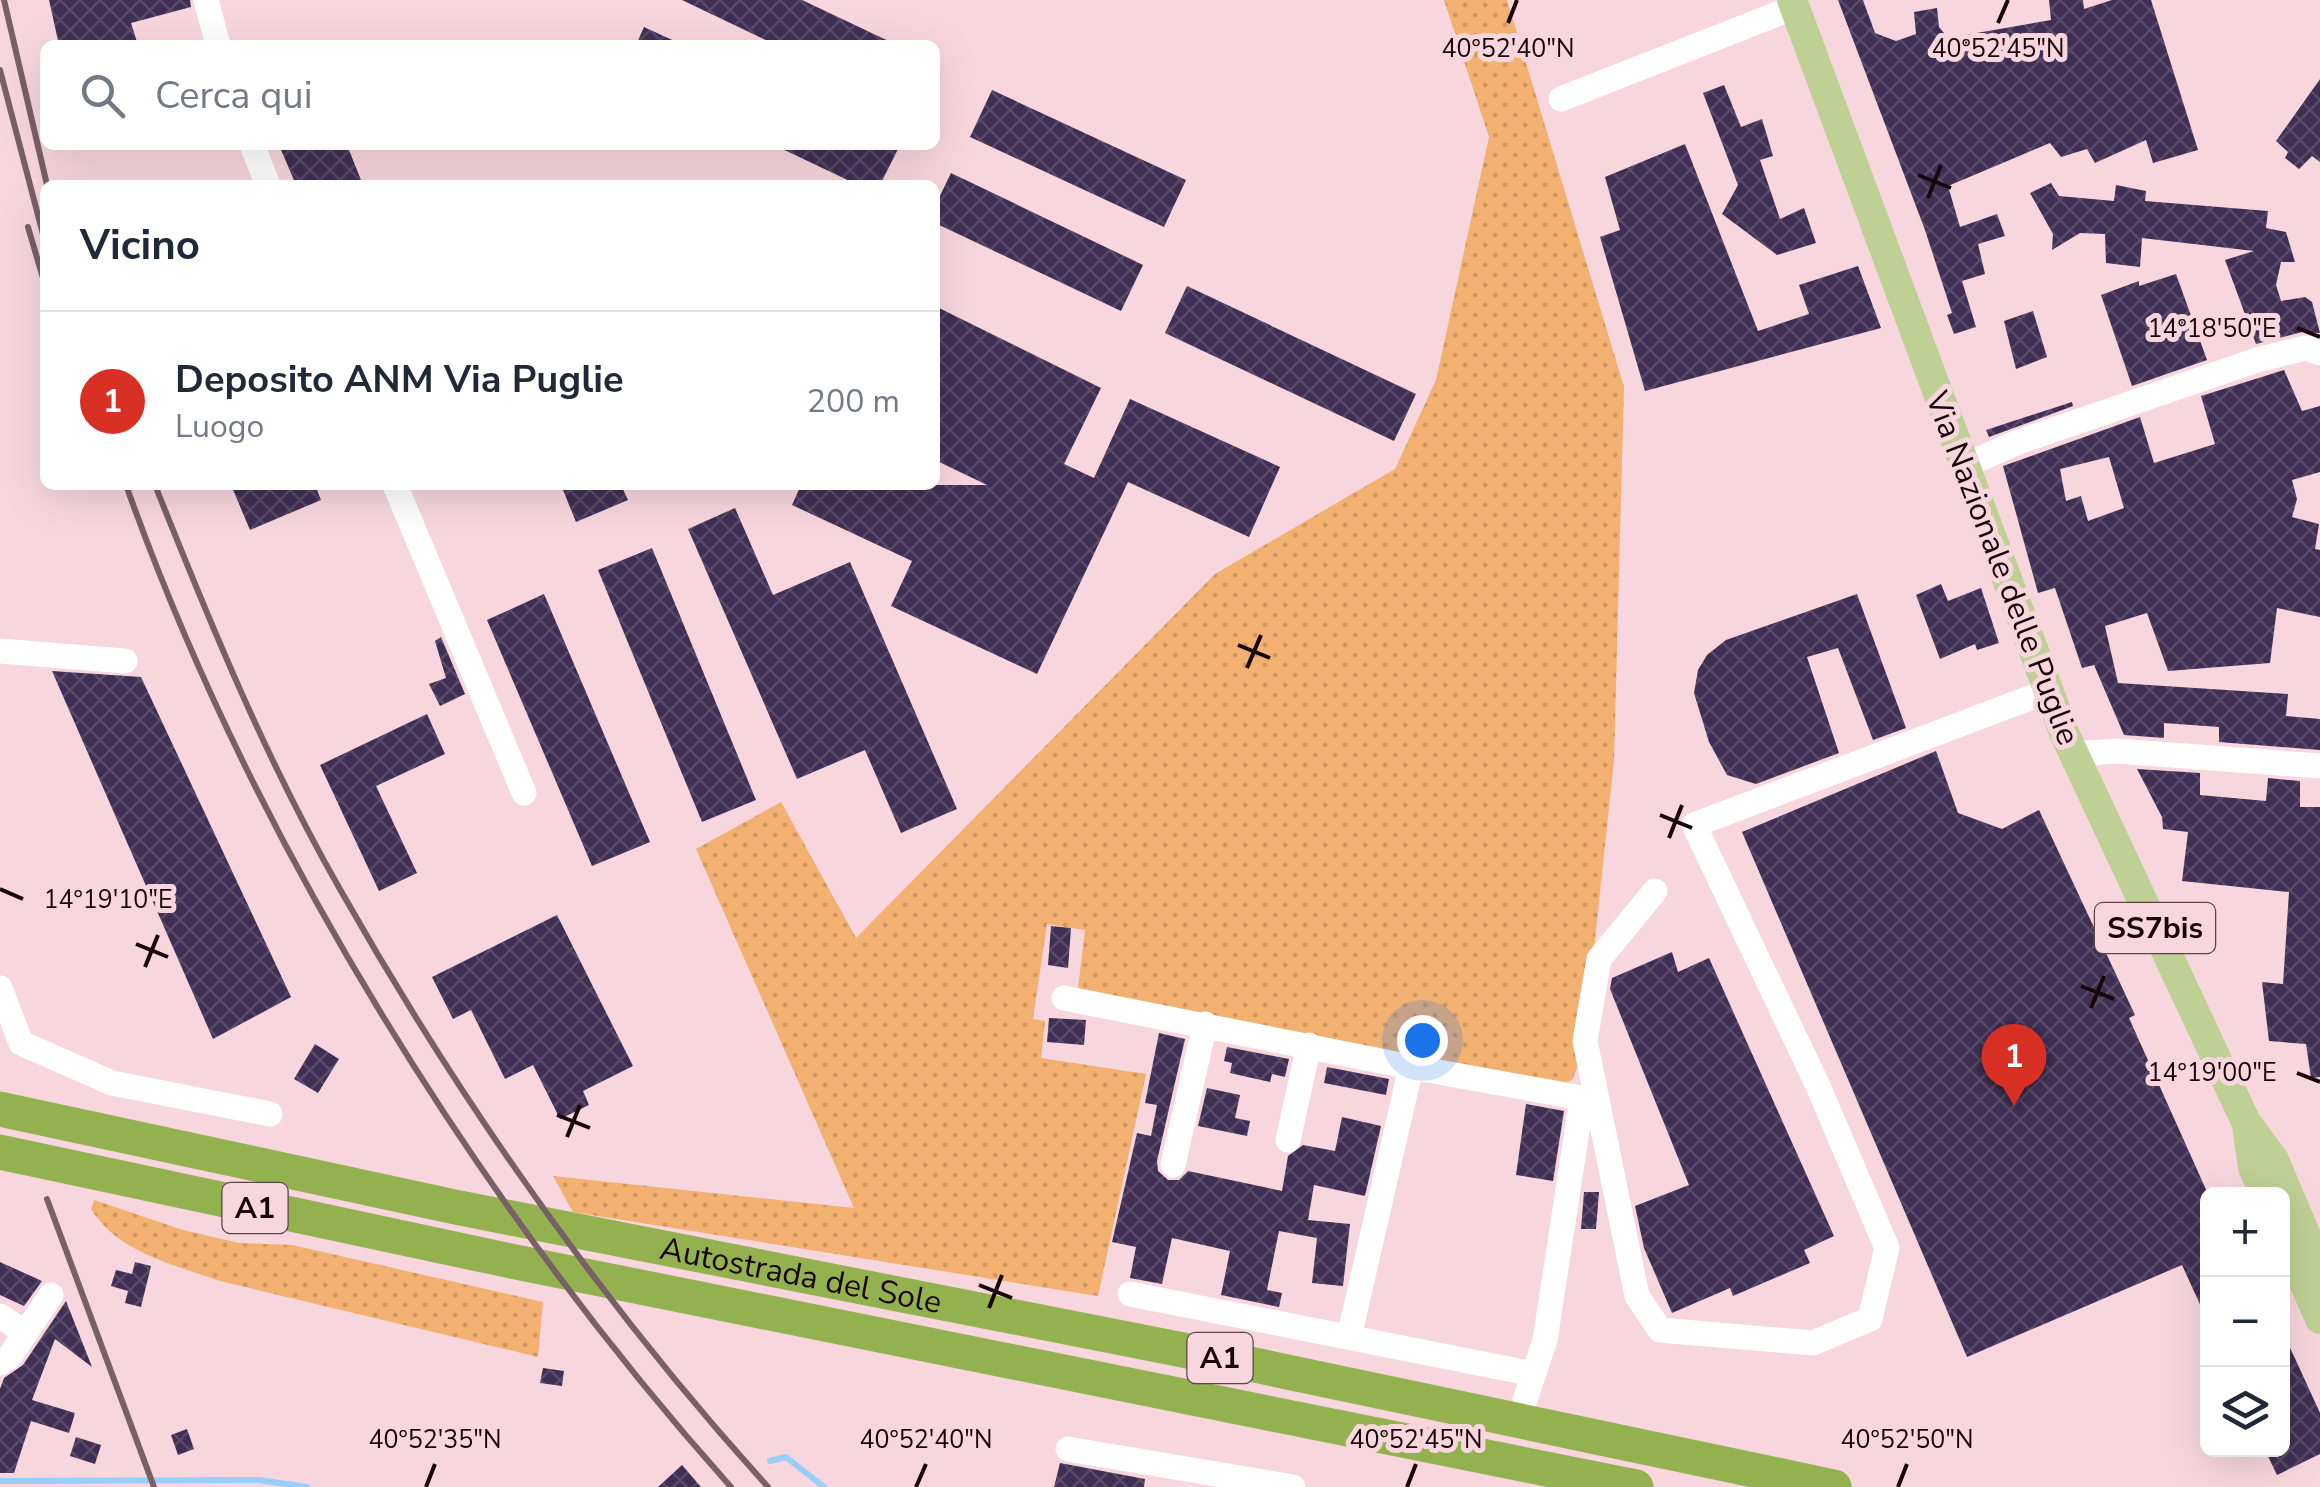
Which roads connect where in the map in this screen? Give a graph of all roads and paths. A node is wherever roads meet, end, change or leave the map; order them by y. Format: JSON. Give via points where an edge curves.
{"nodes":[{"id":1,"x":206,"y":0,"type":"edge"},
{"id":2,"x":1794,"y":4,"type":"edge"},
{"id":3,"x":217,"y":40,"type":"edge"},
{"id":4,"x":1561,"y":98,"type":"dead end"},
{"id":5,"x":254,"y":150,"type":"edge"},
{"id":6,"x":266,"y":180,"type":"edge"},
{"id":7,"x":2320,"y":353,"type":"edge"},
{"id":8,"x":1964,"y":466,"type":"junction"},
{"id":9,"x":397,"y":490,"type":"edge"},
{"id":10,"x":0,"y":651,"type":"edge"},
{"id":11,"x":124,"y":661,"type":"dead end"},
{"id":12,"x":2048,"y":691,"type":"junction"},
{"id":13,"x":2074,"y":754,"type":"junction"},
{"id":14,"x":2320,"y":766,"type":"edge"},
{"id":15,"x":524,"y":793,"type":"dead end"},
{"id":16,"x":1654,"y":891,"type":"dead end"},
{"id":17,"x":0,"y":988,"type":"edge"},
{"id":18,"x":1064,"y":998,"type":"dead end"},
{"id":19,"x":1204,"y":1024,"type":"junction"},
{"id":20,"x":1309,"y":1045,"type":"junction"},
{"id":21,"x":1411,"y":1066,"type":"junction"},
{"id":22,"x":0,"y":1110,"type":"edge"},
{"id":23,"x":270,"y":1114,"type":"dead end"},
{"id":24,"x":1288,"y":1140,"type":"dead end"},
{"id":25,"x":0,"y":1152,"type":"edge"},
{"id":26,"x":1174,"y":1165,"type":"dead end"},
{"id":27,"x":2277,"y":1187,"type":"edge"},
{"id":28,"x":2290,"y":1217,"type":"edge"},
{"id":29,"x":2290,"y":1226,"type":"edge"},
{"id":30,"x":2320,"y":1236,"type":"edge"},
{"id":31,"x":2290,"y":1238,"type":"edge"},
{"id":32,"x":2320,"y":1269,"type":"edge"},
{"id":33,"x":1130,"y":1294,"type":"dead end"},
{"id":34,"x":51,"y":1295,"type":"dead end"},
{"id":35,"x":2319,"y":1315,"type":"edge"},
{"id":36,"x":0,"y":1316,"type":"edge"},
{"id":37,"x":24,"y":1332,"type":"junction"},
{"id":38,"x":1349,"y":1337,"type":"junction"},
{"id":39,"x":0,"y":1363,"type":"edge"},
{"id":40,"x":1534,"y":1374,"type":"junction"},
{"id":41,"x":1525,"y":1400,"type":"dead end"},
{"id":42,"x":1068,"y":1449,"type":"dead end"},
{"id":43,"x":1246,"y":1483,"type":"edge"},
{"id":44,"x":1293,"y":1487,"type":"edge"},
{"id":45,"x":1636,"y":1487,"type":"edge"},
{"id":46,"x":1834,"y":1487,"type":"edge"}],
"edges":[{"from":1,"to":3,"type":"street"},
{"from":2,"to":4,"type":"street"},
{"from":2,"to":8,"type":"main road","name":"Via Nazionale delle Puglie","number":"SS7bis"},
{"from":5,"to":6,"type":"street"},
{"from":7,"to":8,"type":"street","via":[[2306,348],[2257,360]]},
{"from":8,"to":12,"type":"main road","name":"Via Nazionale delle Puglie","number":"SS7bis"},
{"from":9,"to":15,"type":"street"},
{"from":10,"to":11,"type":"street"},
{"from":12,"to":13,"type":"main road","name":"Via Nazionale delle Puglie","number":"SS7bis"},
{"from":12,"to":16,"type":"street","via":[[1694,825],[1887,1248],[1870,1319],[1813,1343],[1660,1330],[1637,1296],[1586,1041],[1599,959]]},
{"from":13,"to":14,"type":"street","via":[[2117,751]]},
{"from":13,"to":27,"type":"main road","name":"Via Nazionale delle Puglie","number":"SS7bis","via":[[2246,1122],[2274,1160]]},
{"from":17,"to":23,"type":"street","via":[[21,1043],[112,1083]]},
{"from":18,"to":19,"type":"street"},
{"from":19,"to":20,"type":"street"},
{"from":19,"to":26,"type":"street"},
{"from":20,"to":21,"type":"street"},
{"from":20,"to":24,"type":"street"},
{"from":21,"to":38,"type":"street"},
{"from":21,"to":40,"type":"street","via":[[1582,1098],[1545,1340]]},
{"from":22,"to":46,"type":"highway","name":"Autostrada del Sole","number":"A1"},
{"from":25,"to":45,"type":"highway","name":"Autostrada del Sole","number":"A1"},
{"from":28,"to":30,"type":"street"},
{"from":29,"to":32,"type":"main road","name":"Via Nazionale delle Puglie","number":"SS7bis"},
{"from":31,"to":35,"type":"main road","name":"Via Nazionale delle Puglie","number":"SS7bis"},
{"from":33,"to":38,"type":"street"},
{"from":34,"to":37,"type":"street"},
{"from":36,"to":37,"type":"street"},
{"from":37,"to":39,"type":"street"},
{"from":38,"to":40,"type":"street"},
{"from":40,"to":41,"type":"street"},
{"from":42,"to":43,"type":"street"},
{"from":43,"to":44,"type":"street"}]}
